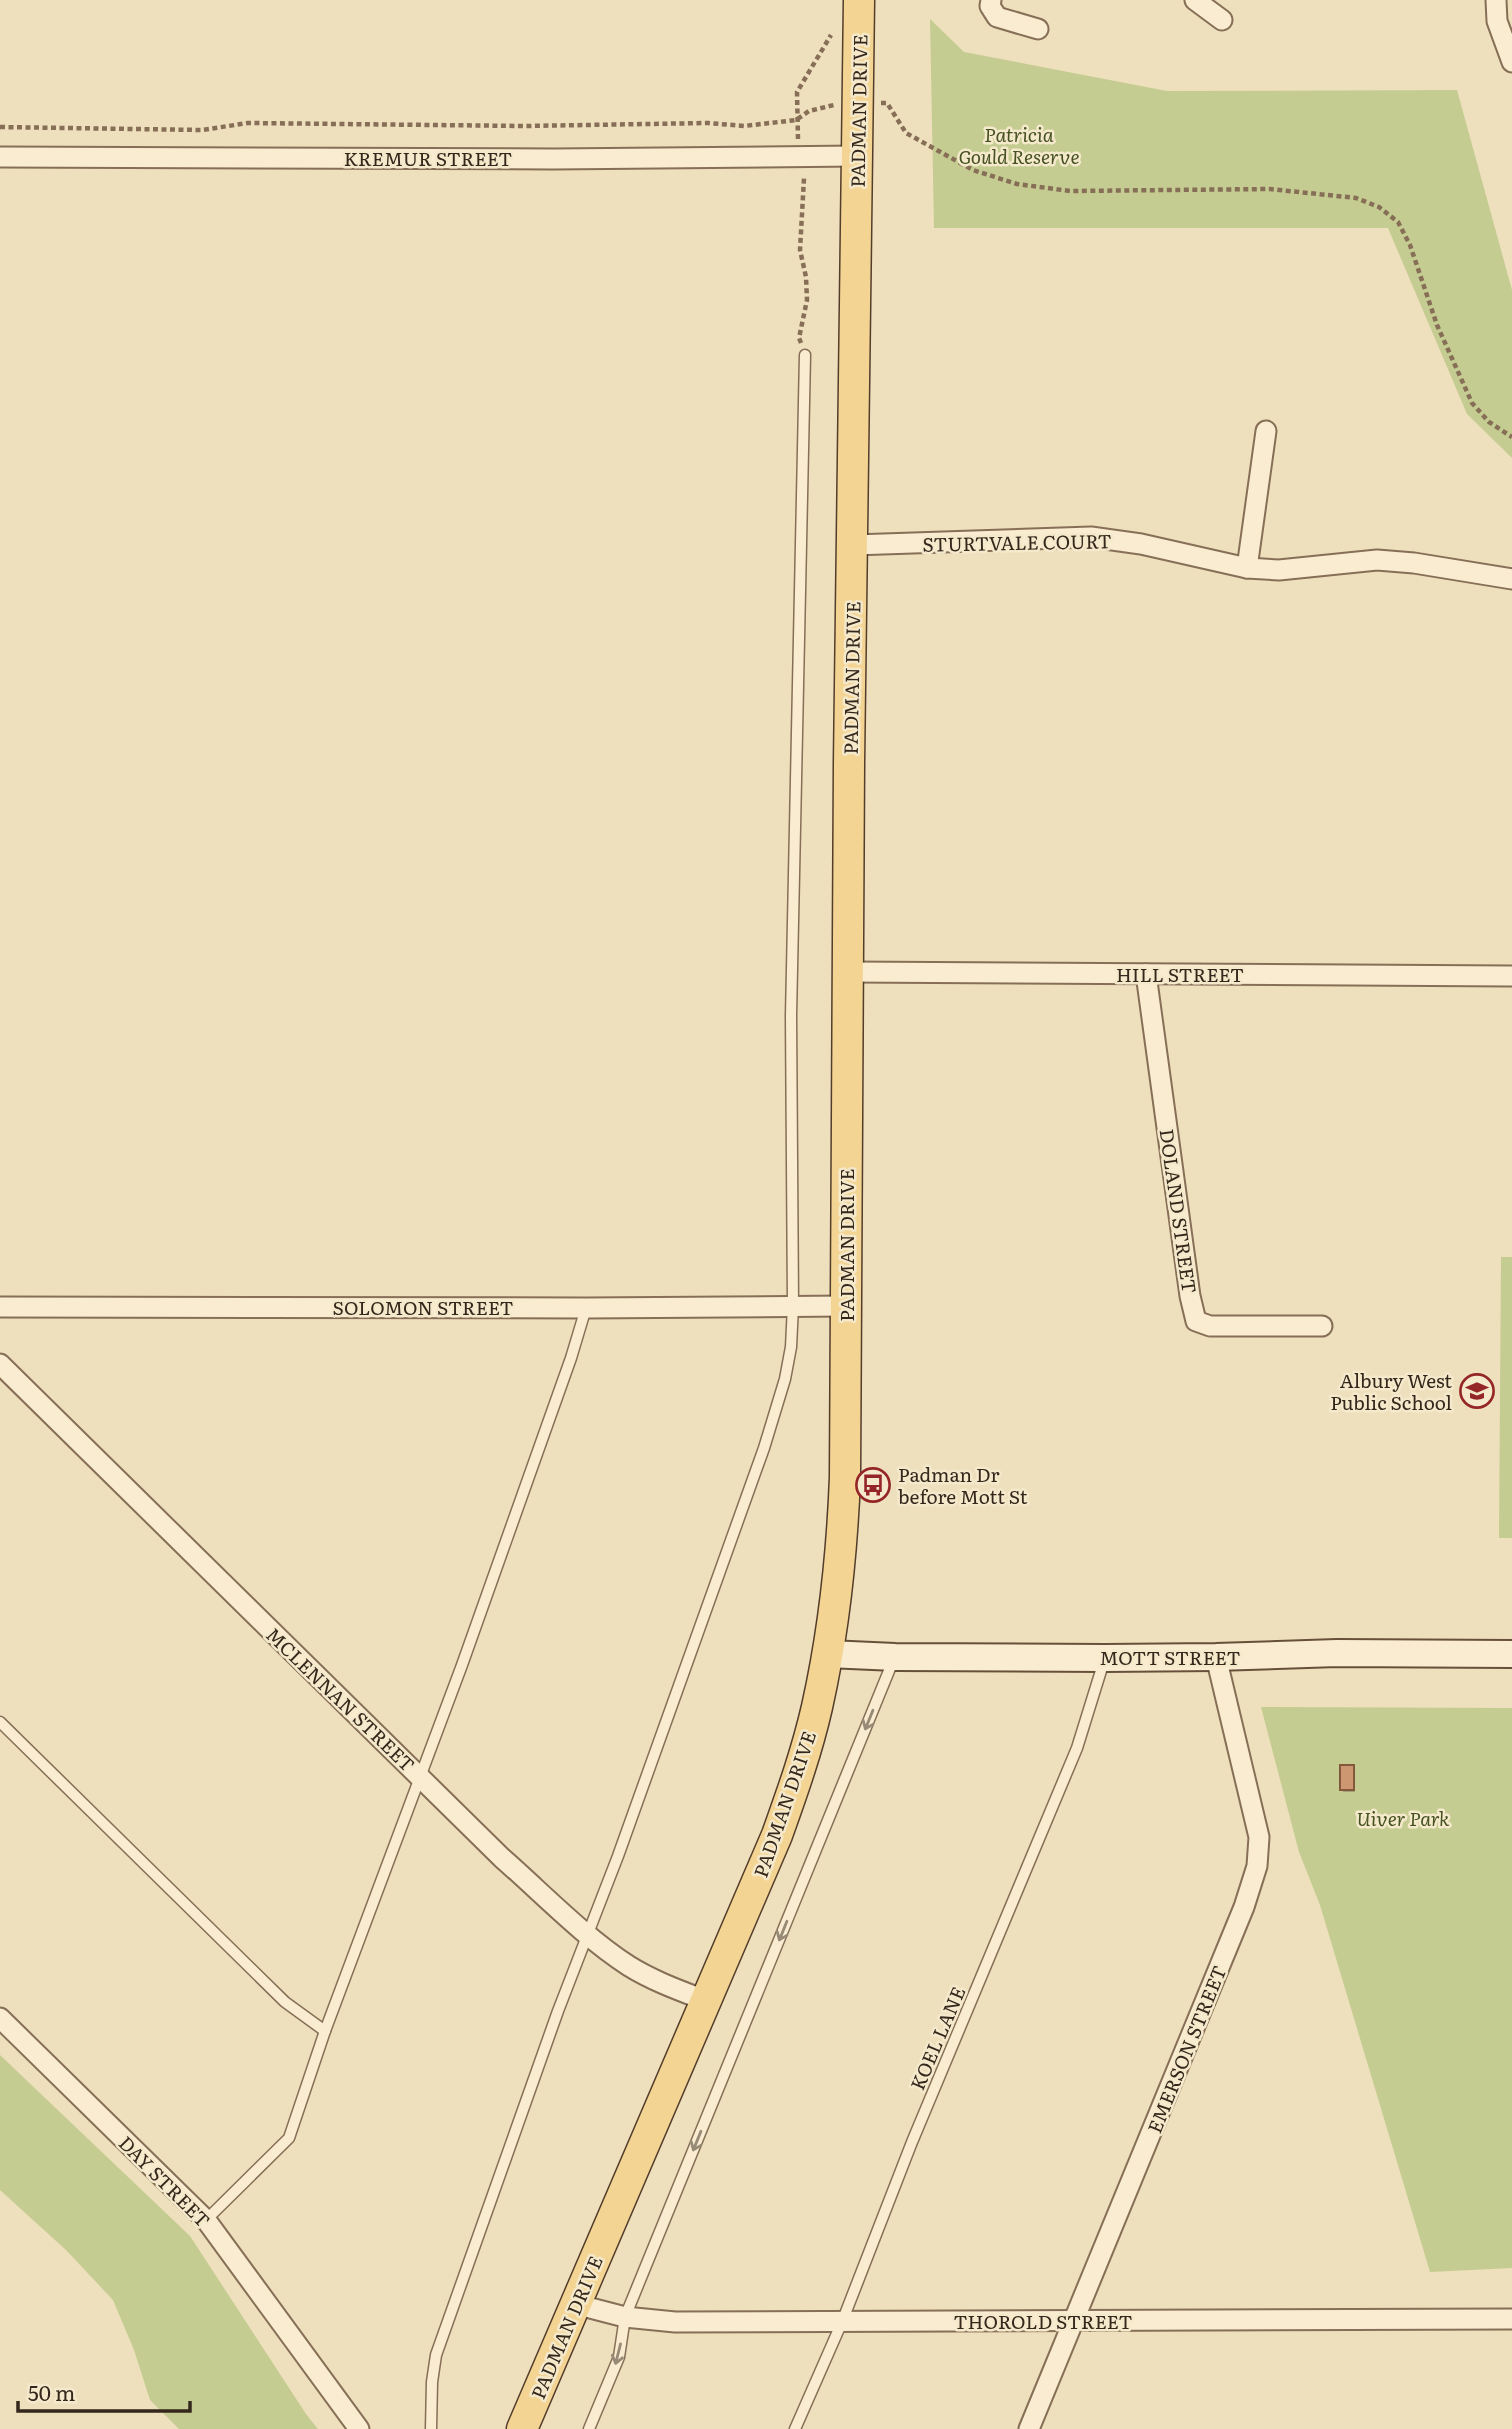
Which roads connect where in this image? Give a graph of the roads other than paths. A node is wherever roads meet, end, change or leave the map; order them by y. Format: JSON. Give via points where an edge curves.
{"nodes":[{"id":1,"x":859,"y":0,"type":"edge"},
{"id":2,"x":991,"y":0,"type":"edge"},
{"id":3,"x":1195,"y":0,"type":"edge"},
{"id":4,"x":1496,"y":0,"type":"edge"},
{"id":5,"x":1222,"y":20,"type":"dead end"},
{"id":6,"x":1038,"y":29,"type":"dead end"},
{"id":7,"x":1512,"y":62,"type":"edge"},
{"id":8,"x":857,"y":156,"type":"junction"},
{"id":9,"x":0,"y":158,"type":"edge"},
{"id":10,"x":805,"y":355,"type":"road end"},
{"id":11,"x":1266,"y":431,"type":"dead end"},
{"id":12,"x":853,"y":545,"type":"junction"},
{"id":13,"x":1247,"y":568,"type":"junction"},
{"id":14,"x":1512,"y":579,"type":"edge"},
{"id":15,"x":849,"y":972,"type":"junction"},
{"id":16,"x":1146,"y":974,"type":"junction"},
{"id":17,"x":1512,"y":976,"type":"edge"},
{"id":18,"x":793,"y":1306,"type":"junction"},
{"id":19,"x":846,"y":1306,"type":"junction"},
{"id":20,"x":0,"y":1307,"type":"edge"},
{"id":21,"x":586,"y":1308,"type":"junction"},
{"id":22,"x":1322,"y":1326,"type":"dead end"},
{"id":23,"x":0,"y":1364,"type":"edge"},
{"id":24,"x":828,"y":1654,"type":"junction"},
{"id":25,"x":1512,"y":1654,"type":"edge"},
{"id":26,"x":895,"y":1657,"type":"junction"},
{"id":27,"x":1216,"y":1657,"type":"junction"},
{"id":28,"x":1105,"y":1658,"type":"junction"},
{"id":29,"x":0,"y":1722,"type":"edge"},
{"id":30,"x":420,"y":1777,"type":"junction"},
{"id":31,"x":589,"y":1935,"type":"junction"},
{"id":32,"x":707,"y":2001,"type":"junction"},
{"id":33,"x":0,"y":2018,"type":"edge"},
{"id":34,"x":326,"y":2031,"type":"junction"},
{"id":35,"x":206,"y":2220,"type":"junction"},
{"id":36,"x":575,"y":2304,"type":"junction"},
{"id":37,"x":625,"y":2317,"type":"junction"},
{"id":38,"x":1512,"y":2319,"type":"edge"},
{"id":39,"x":1073,"y":2321,"type":"junction"},
{"id":40,"x":842,"y":2322,"type":"junction"},
{"id":41,"x":359,"y":2429,"type":"edge"},
{"id":42,"x":432,"y":2429,"type":"edge"},
{"id":43,"x":522,"y":2429,"type":"edge"},
{"id":44,"x":589,"y":2429,"type":"edge"},
{"id":45,"x":795,"y":2429,"type":"edge"},
{"id":46,"x":1029,"y":2429,"type":"edge"}],
"edges":[{"from":1,"to":8,"type":"main road","name":"PADMAN DRIVE"},
{"from":2,"to":6,"type":"street","via":[[997,17]]},
{"from":3,"to":5,"type":"street"},
{"from":4,"to":7,"type":"street","via":[[1497,21]]},
{"from":8,"to":9,"type":"street","name":"KREMUR STREET"},
{"from":8,"to":12,"type":"main road","name":"PADMAN DRIVE"},
{"from":10,"to":18,"type":"lane","via":[[791,1016]]},
{"from":11,"to":13,"type":"street"},
{"from":12,"to":13,"type":"street","name":"STURTVALE COURT","via":[[1091,537]]},
{"from":12,"to":15,"type":"main road","name":"PADMAN DRIVE"},
{"from":13,"to":14,"type":"street","name":"STURTVALE COURT","via":[[1279,570],[1377,560]]},
{"from":15,"to":16,"type":"street","name":"HILL STREET"},
{"from":15,"to":19,"type":"main road","name":"PADMAN DRIVE"},
{"from":16,"to":17,"type":"street","name":"HILL STREET"},
{"from":16,"to":22,"type":"street","name":"DOLAND STREET","via":[[1196,1321],[1210,1326]]},
{"from":18,"to":19,"type":"street","name":"SOLOMON STREET"},
{"from":18,"to":21,"type":"street","name":"SOLOMON STREET"},
{"from":18,"to":31,"type":"lane","via":[[791,1347],[777,1408]]},
{"from":19,"to":24,"type":"main road","name":"PADMAN DRIVE","via":[[842,1538]]},
{"from":20,"to":21,"type":"street","name":"SOLOMON STREET"},
{"from":21,"to":30,"type":"lane"},
{"from":23,"to":30,"type":"street","name":"MCLENNAN STREET"},
{"from":24,"to":26,"type":"street","name":"MOTT STREET"},
{"from":24,"to":32,"type":"main road","name":"PADMAN DRIVE","via":[[800,1771]]},
{"from":25,"to":27,"type":"street","name":"MOTT STREET"},
{"from":26,"to":28,"type":"street","name":"MOTT STREET"},
{"from":26,"to":37,"type":"lane","one_way":true},
{"from":27,"to":28,"type":"street","name":"MOTT STREET"},
{"from":27,"to":39,"type":"street","name":"EMERSON STREET","via":[[1259,1837],[1257,1866]]},
{"from":28,"to":40,"type":"lane","name":"KOEL LANE","via":[[1077,1748]]},
{"from":29,"to":34,"type":"lane","via":[[285,2002]]},
{"from":30,"to":31,"type":"street","name":"MCLENNAN STREET"},
{"from":30,"to":34,"type":"lane"},
{"from":31,"to":32,"type":"street","name":"MCLENNAN STREET","via":[[647,1976]]},
{"from":31,"to":42,"type":"lane","via":[[436,2355]]},
{"from":32,"to":36,"type":"main road","name":"PADMAN DRIVE"},
{"from":33,"to":35,"type":"street","name":"DAY STREET"},
{"from":34,"to":35,"type":"lane","via":[[289,2138]]},
{"from":35,"to":41,"type":"street","name":"DAY STREET"},
{"from":36,"to":37,"type":"street","name":"THOROLD STREET"},
{"from":36,"to":43,"type":"main road","name":"PADMAN DRIVE"},
{"from":37,"to":40,"type":"street","name":"THOROLD STREET","via":[[675,2322]]},
{"from":37,"to":44,"type":"lane","one_way":true,"via":[[619,2357]]},
{"from":38,"to":39,"type":"street","name":"THOROLD STREET"},
{"from":39,"to":40,"type":"street","name":"THOROLD STREET"},
{"from":39,"to":46,"type":"street","name":"EMERSON STREET"},
{"from":40,"to":45,"type":"lane","name":"KOEL LANE"}]}
